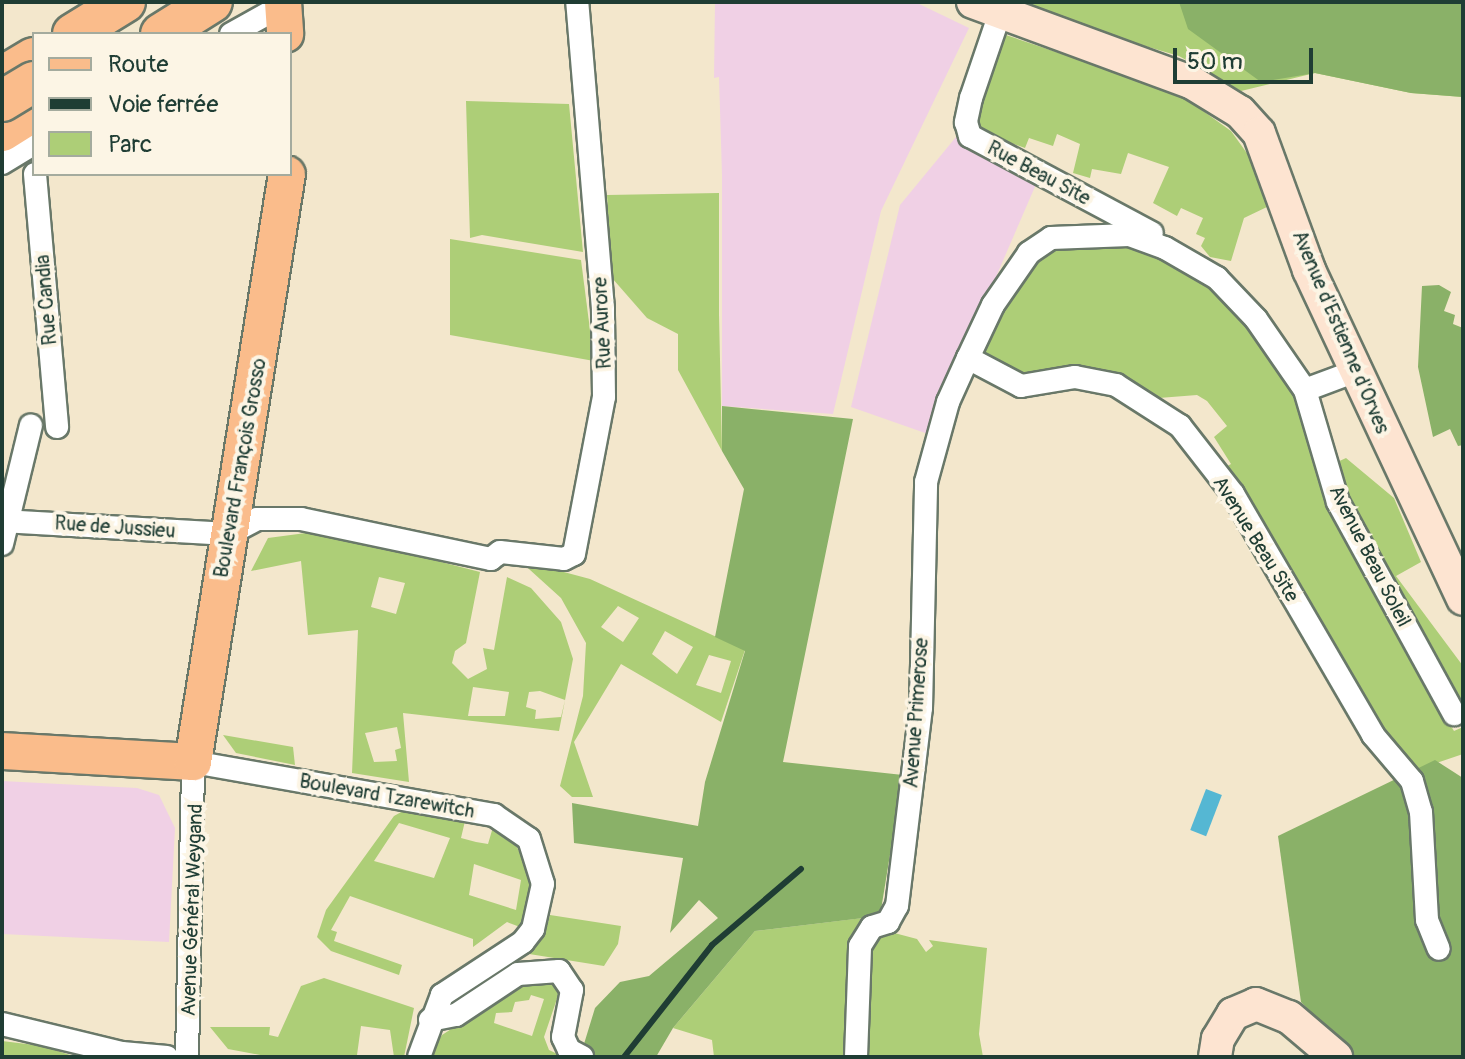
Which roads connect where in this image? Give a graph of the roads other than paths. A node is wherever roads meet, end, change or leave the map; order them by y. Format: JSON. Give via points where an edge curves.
{"nodes":[{"id":1,"x":125,"y":2,"type":"edge"},
{"id":2,"x":165,"y":2,"type":"edge"},
{"id":3,"x":212,"y":2,"type":"edge"},
{"id":4,"x":577,"y":2,"type":"edge"},
{"id":5,"x":986,"y":8,"type":"edge"},
{"id":6,"x":285,"y":11,"type":"edge"},
{"id":7,"x":76,"y":32,"type":"edge"},
{"id":8,"x":117,"y":32,"type":"edge"},
{"id":9,"x":164,"y":32,"type":"edge"},
{"id":10,"x":236,"y":32,"type":"edge"},
{"id":11,"x":32,"y":59,"type":"edge"},
{"id":12,"x":2,"y":77,"type":"edge"},
{"id":13,"x":32,"y":83,"type":"edge"},
{"id":14,"x":2,"y":101,"type":"edge"},
{"id":15,"x":25,"y":139,"type":"edge"},
{"id":16,"x":2,"y":163,"type":"edge"},
{"id":17,"x":35,"y":176,"type":"edge"},
{"id":18,"x":287,"y":176,"type":"edge"},
{"id":19,"x":1217,"y":278,"type":"junction"},
{"id":20,"x":968,"y":358,"type":"junction"},
{"id":21,"x":1356,"y":371,"type":"junction"},
{"id":22,"x":1305,"y":390,"type":"junction"},
{"id":23,"x":31,"y":425,"type":"dead end"},
{"id":24,"x":57,"y":427,"type":"dead end"},
{"id":25,"x":5,"y":521,"type":"edge"},
{"id":26,"x":229,"y":534,"type":"junction"},
{"id":27,"x":2,"y":544,"type":"edge"},
{"id":28,"x":1463,"y":599,"type":"edge"},
{"id":29,"x":1454,"y":714,"type":"dead end"},
{"id":30,"x":2,"y":751,"type":"edge"},
{"id":31,"x":193,"y":762,"type":"junction"},
{"id":32,"x":1439,"y":949,"type":"dead end"},
{"id":33,"x":430,"y":1020,"type":"junction"},
{"id":34,"x":2,"y":1024,"type":"edge"},
{"id":35,"x":167,"y":1057,"type":"edge"},
{"id":36,"x":187,"y":1057,"type":"edge"},
{"id":37,"x":419,"y":1057,"type":"edge"},
{"id":38,"x":582,"y":1057,"type":"edge"},
{"id":39,"x":856,"y":1057,"type":"edge"},
{"id":40,"x":1215,"y":1057,"type":"edge"},
{"id":41,"x":1336,"y":1057,"type":"edge"}],
"edges":[{"from":1,"to":7,"type":"highway"},
{"from":2,"to":8,"type":"highway"},
{"from":3,"to":9,"type":"highway"},
{"from":4,"to":26,"type":"street","name":"Rue Aurore","via":[[603,309],[604,397],[574,554],[564,559],[500,552],[491,559],[301,519],[257,519]]},
{"from":5,"to":19,"type":"street","name":"Rue Beau Site","via":[[966,122],[970,136],[1199,258]]},
{"from":5,"to":21,"type":"street","name":"Avenue d'Estienne d'Orves","via":[[1191,82],[1240,112],[1272,158],[1298,242]]},
{"from":6,"to":10,"type":"street"},
{"from":11,"to":12,"type":"highway"},
{"from":13,"to":14,"type":"highway","bridge":true},
{"from":15,"to":16,"type":"street"},
{"from":17,"to":24,"type":"street","name":"Rue Candia"},
{"from":18,"to":26,"type":"main road","name":"Boulevard François Grosso"},
{"from":19,"to":20,"type":"street","via":[[1165,248],[1129,235],[1051,238],[1015,269]]},
{"from":19,"to":22,"type":"street","via":[[1256,319]]},
{"from":20,"to":32,"type":"street","name":"Avenue Beau Site","via":[[1021,386],[1075,377],[1116,385],[1180,426],[1233,494],[1373,735],[1412,781],[1421,812],[1427,920]]},
{"from":20,"to":39,"type":"street","name":"Avenue Primerose","via":[[948,402],[926,482],[921,708],[897,906],[888,922],[872,927],[860,946]]},
{"from":21,"to":22,"type":"street"},
{"from":21,"to":28,"type":"street","name":"Avenue d'Estienne d'Orves"},
{"from":22,"to":29,"type":"street","name":"Avenue Beau Soleil","via":[[1338,502]]},
{"from":23,"to":25,"type":"street"},
{"from":25,"to":26,"type":"street","name":"Rue de Jussieu"},
{"from":25,"to":27,"type":"street"},
{"from":26,"to":31,"type":"main road","name":"Boulevard François Grosso"},
{"from":30,"to":31,"type":"main road","name":"Boulevard Tzarewitch"},
{"from":31,"to":33,"type":"street","name":"Boulevard Tzarewitch","via":[[494,815],[529,839],[543,884],[533,929],[523,942],[449,988]]},
{"from":31,"to":36,"type":"street","name":"Avenue Général Weygand"},
{"from":33,"to":37,"type":"street","name":"Boulevard Tzarewitch"},
{"from":33,"to":38,"type":"street","via":[[456,1015],[518,974],[559,971],[572,990],[563,1037],[569,1050]]},
{"from":34,"to":35,"type":"street","via":[[122,1053]]},
{"from":40,"to":41,"type":"street","via":[[1218,1039],[1233,1014],[1256,1004],[1289,1017]]}]}
